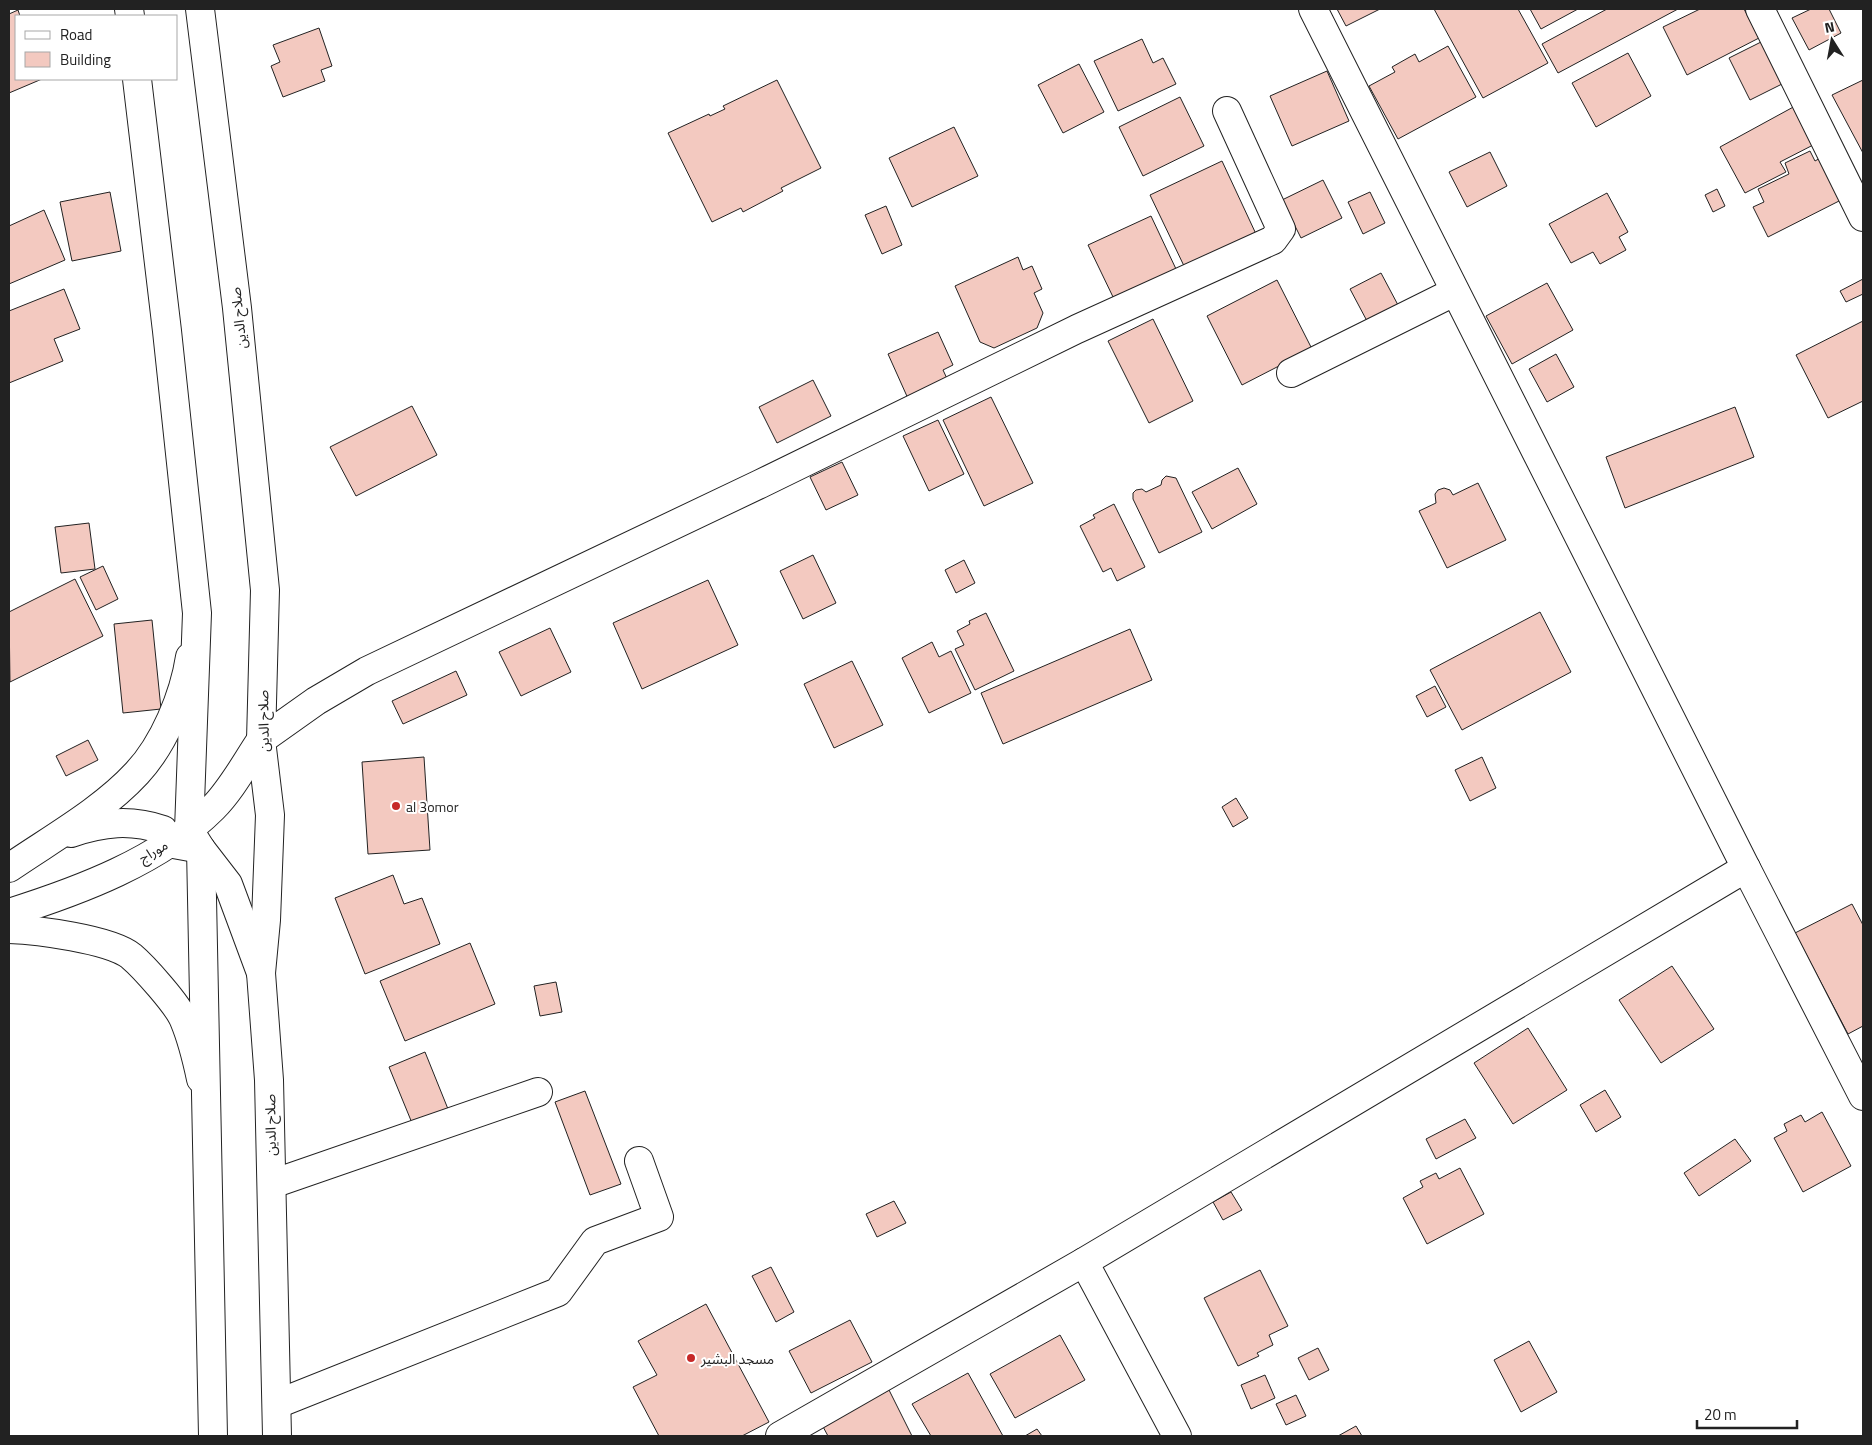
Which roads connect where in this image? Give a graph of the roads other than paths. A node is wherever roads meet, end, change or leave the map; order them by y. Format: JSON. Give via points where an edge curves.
{"nodes":[{"id":1,"x":200,"y":9,"type":"edge"},
{"id":2,"x":1313,"y":9,"type":"edge"},
{"id":3,"x":1760,"y":9,"type":"edge"},
{"id":4,"x":137,"y":80,"type":"edge"},
{"id":5,"x":1227,"y":111,"type":"dead end"},
{"id":6,"x":1863,"y":216,"type":"edge"},
{"id":7,"x":1454,"y":292,"type":"junction"},
{"id":8,"x":1291,"y":373,"type":"dead end"},
{"id":9,"x":197,"y":614,"type":"junction"},
{"id":10,"x":261,"y":740,"type":"junction"},
{"id":11,"x":50,"y":840,"type":"junction"},
{"id":12,"x":186,"y":841,"type":"junction"},
{"id":13,"x":9,"y":868,"type":"edge"},
{"id":14,"x":1746,"y":868,"type":"junction"},
{"id":15,"x":9,"y":914,"type":"edge"},
{"id":16,"x":9,"y":929,"type":"edge"},
{"id":17,"x":260,"y":973,"type":"junction"},
{"id":18,"x":538,"y":1092,"type":"dead end"},
{"id":19,"x":1863,"y":1096,"type":"edge"},
{"id":20,"x":207,"y":1105,"type":"junction"},
{"id":21,"x":639,"y":1161,"type":"dead end"},
{"id":22,"x":272,"y":1184,"type":"junction"},
{"id":23,"x":1084,"y":1262,"type":"junction"},
{"id":24,"x":277,"y":1404,"type":"junction"},
{"id":25,"x":213,"y":1436,"type":"edge"},
{"id":26,"x":277,"y":1436,"type":"edge"},
{"id":27,"x":780,"y":1436,"type":"edge"},
{"id":28,"x":1177,"y":1436,"type":"edge"}],
"edges":[{"from":1,"to":10,"type":"main road","name":"صلاح الدين","via":[[237,308],[264,590]]},
{"from":2,"to":7,"type":"main road"},
{"from":3,"to":6,"type":"main road"},
{"from":4,"to":9,"type":"main road"},
{"from":5,"to":10,"type":"main road","via":[[1281,229],[1273,240],[1077,329],[367,671],[316,701]]},
{"from":7,"to":8,"type":"main road"},
{"from":7,"to":14,"type":"main road"},
{"from":9,"to":11,"type":"main road","via":[[190,660],[175,710],[158,743],[138,773],[107,800]]},
{"from":9,"to":12,"type":"main road"},
{"from":10,"to":12,"type":"main road","name":"موراج","via":[[215,807]]},
{"from":10,"to":17,"type":"main road","name":"صلاح الدين","via":[[270,815],[266,920]]},
{"from":11,"to":12,"type":"main road","via":[[119,822],[145,824]]},
{"from":11,"to":13,"type":"main road"},
{"from":12,"to":15,"type":"main road","name":"موراج","via":[[64,895]]},
{"from":12,"to":17,"type":"main road","via":[[228,884]]},
{"from":12,"to":20,"type":"main road"},
{"from":14,"to":19,"type":"main road"},
{"from":14,"to":23,"type":"main road"},
{"from":16,"to":20,"type":"main road","via":[[50,932],[106,946],[130,956],[173,1002],[184,1020]]},
{"from":17,"to":22,"type":"main road","name":"صلاح الدين","via":[[269,1080]]},
{"from":18,"to":22,"type":"main road"},
{"from":20,"to":25,"type":"main road"},
{"from":21,"to":24,"type":"main road","via":[[659,1217],[596,1241],[558,1292]]},
{"from":22,"to":24,"type":"main road","name":"صلاح الدين"},
{"from":23,"to":27,"type":"main road"},
{"from":23,"to":28,"type":"main road"},
{"from":24,"to":26,"type":"main road","name":"صلاح الدين"}]}
